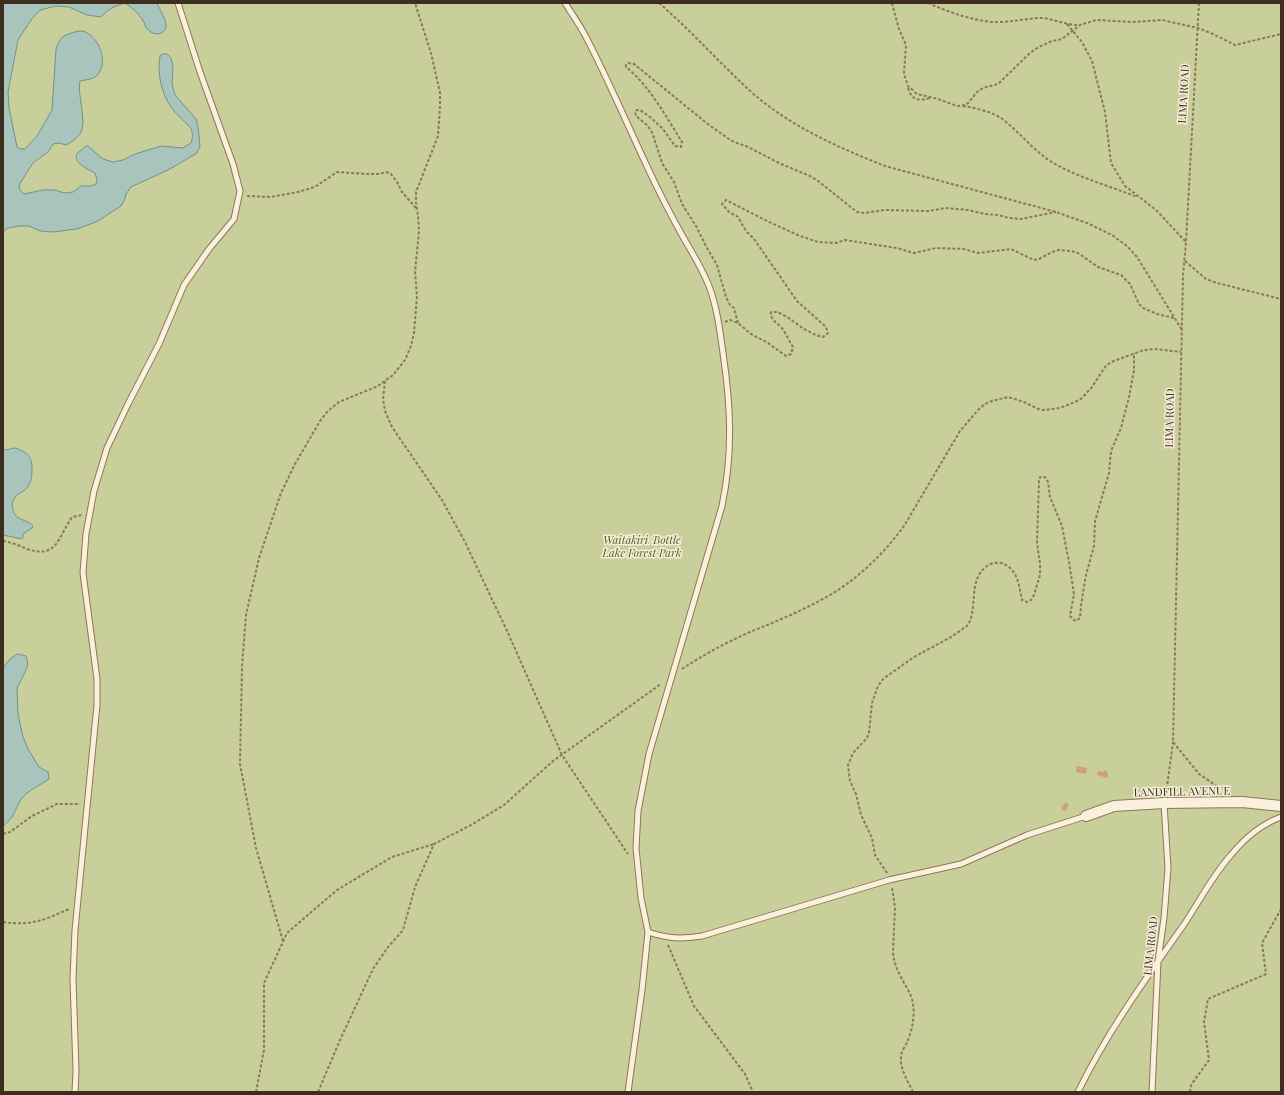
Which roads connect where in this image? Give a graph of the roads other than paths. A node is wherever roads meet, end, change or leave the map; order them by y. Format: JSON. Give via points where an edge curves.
{"nodes":[{"id":1,"x":178,"y":3,"type":"edge"},
{"id":2,"x":565,"y":3,"type":"edge"},
{"id":3,"x":1164,"y":803,"type":"junction"},
{"id":4,"x":1281,"y":806,"type":"edge"},
{"id":5,"x":1086,"y":816,"type":"joint"},
{"id":6,"x":1281,"y":817,"type":"edge"},
{"id":7,"x":648,"y":932,"type":"junction"},
{"id":8,"x":1158,"y":961,"type":"junction"},
{"id":9,"x":75,"y":1092,"type":"edge"},
{"id":10,"x":628,"y":1092,"type":"edge"},
{"id":11,"x":1078,"y":1092,"type":"edge"},
{"id":12,"x":1152,"y":1092,"type":"edge"}],
"edges":[{"from":1,"to":9,"type":"lane","via":[[240,191],[234,219],[209,248],[184,285],[159,344],[107,448],[94,491],[86,534],[83,573],[97,706],[74,930]]},
{"from":2,"to":7,"type":"lane","via":[[585,36],[654,180],[701,269],[714,303],[727,376],[730,450],[727,482],[716,528],[649,754],[638,811],[636,848],[641,898]]},
{"from":3,"to":4,"type":"street","name":"LANDFILL AVENUE","via":[[1242,802]]},
{"from":3,"to":5,"type":"street","name":"LANDFILL AVENUE","via":[[1114,806]]},
{"from":3,"to":8,"type":"lane","name":"LIMA ROAD","via":[[1168,868]]},
{"from":5,"to":7,"type":"lane","via":[[1027,835],[961,864],[890,880],[702,936],[665,937]]},
{"from":6,"to":8,"type":"lane","via":[[1271,820],[1230,855]]},
{"from":7,"to":10,"type":"lane"},
{"from":8,"to":11,"type":"lane","via":[[1111,1031]]},
{"from":8,"to":12,"type":"lane","name":"LIMA ROAD"}]}
